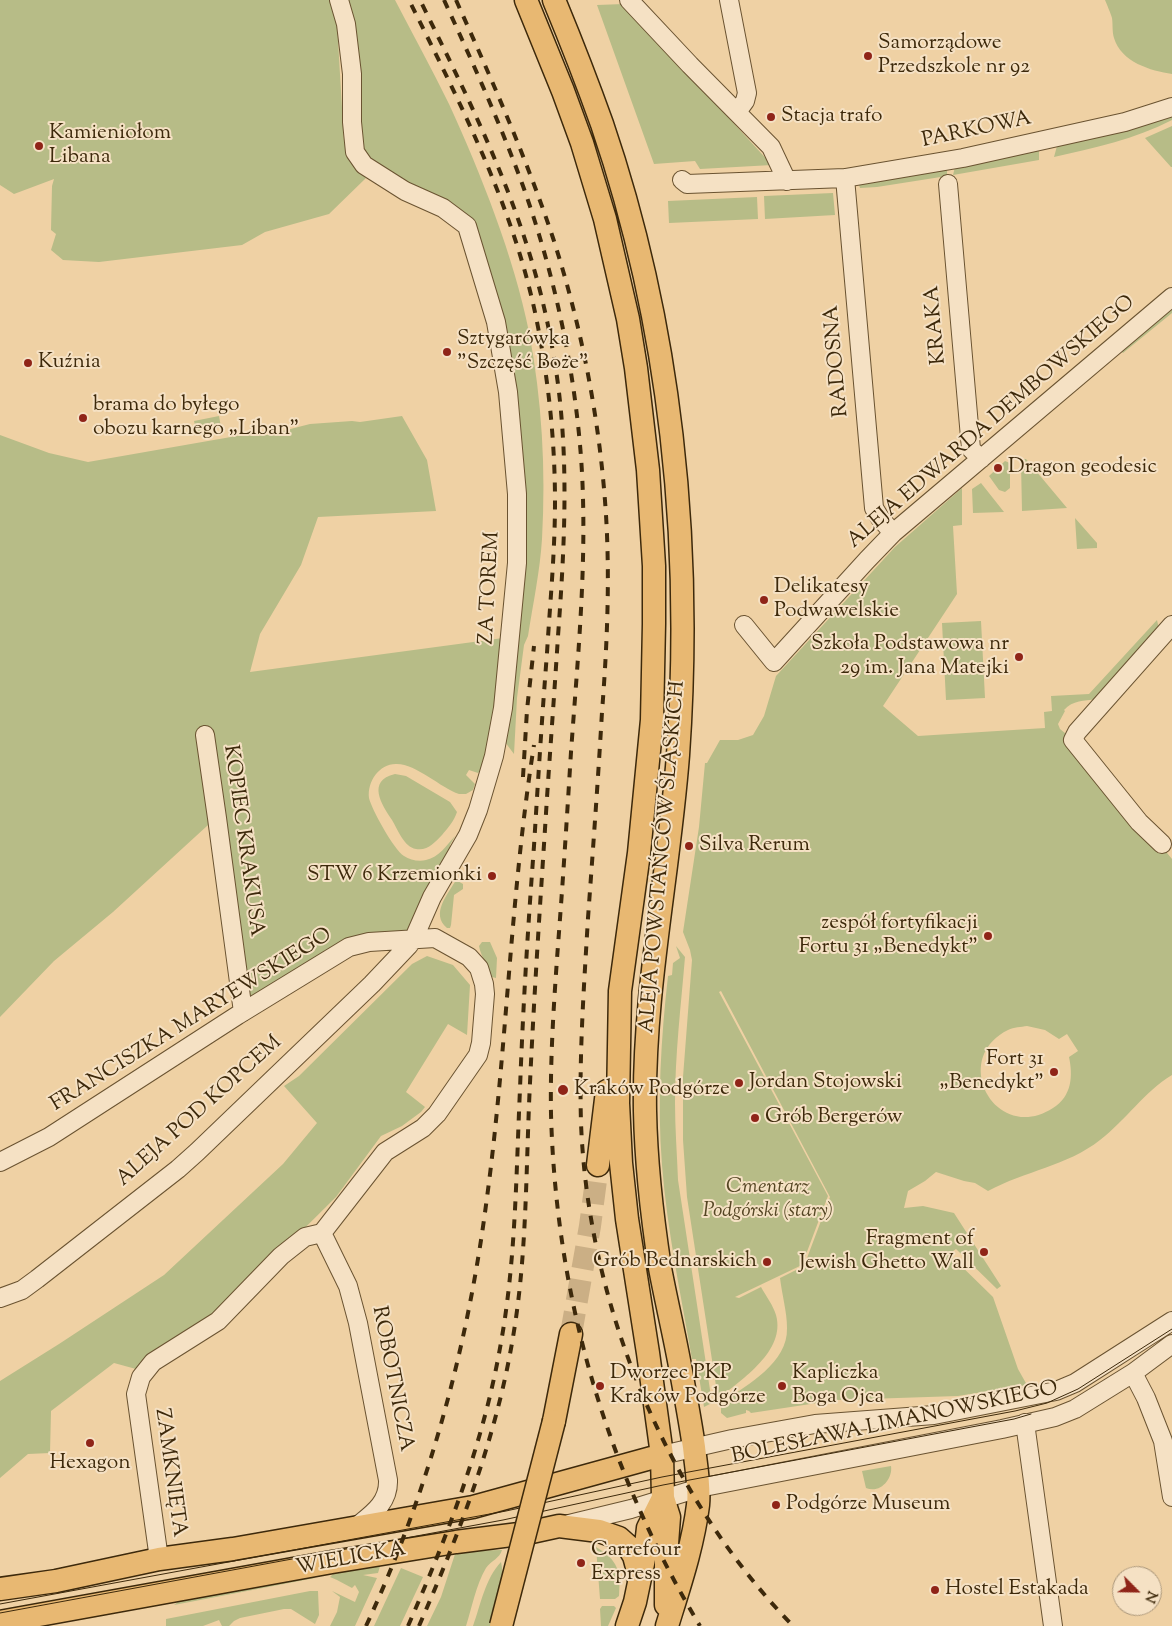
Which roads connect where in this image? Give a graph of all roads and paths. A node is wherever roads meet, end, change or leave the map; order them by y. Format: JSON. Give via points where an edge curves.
{"nodes":[{"id":1,"x":339,"y":0,"type":"edge"},
{"id":2,"x":526,"y":0,"type":"edge"},
{"id":3,"x":554,"y":0,"type":"edge"},
{"id":4,"x":629,"y":0,"type":"edge"},
{"id":5,"x":729,"y":0,"type":"edge"},
{"id":6,"x":1172,"y":107,"type":"edge"},
{"id":7,"x":737,"y":112,"type":"junction"},
{"id":8,"x":845,"y":178,"type":"junction"},
{"id":9,"x":682,"y":180,"type":"dead end"},
{"id":10,"x":787,"y":181,"type":"junction"},
{"id":11,"x":948,"y":184,"type":"dead end"},
{"id":12,"x":1172,"y":297,"type":"edge"},
{"id":13,"x":980,"y":459,"type":"junction"},
{"id":14,"x":893,"y":533,"type":"junction"},
{"id":15,"x":1172,"y":625,"type":"edge"},
{"id":16,"x":744,"y":626,"type":"dead end"},
{"id":17,"x":205,"y":735,"type":"dead end"},
{"id":18,"x":1162,"y":844,"type":"dead end"},
{"id":19,"x":414,"y":938,"type":"junction"},
{"id":20,"x":620,"y":991,"type":"junction"},
{"id":21,"x":243,"y":1012,"type":"junction"},
{"id":22,"x":0,"y":1162,"type":"edge"},
{"id":23,"x":598,"y":1165,"type":"tunnel mouth"},
{"id":24,"x":322,"y":1233,"type":"junction"},
{"id":25,"x":0,"y":1298,"type":"edge"},
{"id":26,"x":1172,"y":1321,"type":"edge"},
{"id":27,"x":572,"y":1334,"type":"tunnel mouth"},
{"id":28,"x":1172,"y":1344,"type":"edge"},
{"id":29,"x":1133,"y":1373,"type":"junction"},
{"id":30,"x":1025,"y":1423,"type":"junction"},
{"id":31,"x":694,"y":1448,"type":"junction"},
{"id":32,"x":662,"y":1455,"type":"junction"},
{"id":33,"x":699,"y":1488,"type":"junction"},
{"id":34,"x":1172,"y":1497,"type":"edge"},
{"id":35,"x":663,"y":1498,"type":"junction"},
{"id":36,"x":559,"y":1526,"type":"junction"},
{"id":37,"x":355,"y":1527,"type":"junction"},
{"id":38,"x":159,"y":1559,"type":"junction"},
{"id":39,"x":639,"y":1582,"type":"junction"},
{"id":40,"x":0,"y":1589,"type":"edge"},
{"id":41,"x":0,"y":1622,"type":"edge"},
{"id":42,"x":501,"y":1626,"type":"edge"},
{"id":43,"x":628,"y":1626,"type":"edge"},
{"id":44,"x":667,"y":1626,"type":"edge"},
{"id":45,"x":1053,"y":1626,"type":"edge"}],
"edges":[{"from":1,"to":19,"type":"street","name":"ZA TOREM","via":[[346,24],[352,74],[355,152],[364,165],[405,191],[443,208],[467,226],[496,322],[508,392],[517,494],[518,562],[504,708],[494,756],[468,835],[429,902]]},
{"from":2,"to":20,"type":"main road","name":"ALEJA POWSTAŃCÓW ŚLĄSKICH","via":[[579,135],[605,219],[628,318],[648,470],[654,566],[652,720]]},
{"from":3,"to":31,"type":"main road","name":"ALEJA POWSTAŃCÓW ŚLĄSKICH","via":[[601,122],[628,209],[661,359],[676,473],[682,586],[681,704],[678,758],[648,1010],[645,1111],[650,1194],[660,1269]]},
{"from":4,"to":7,"type":"street"},
{"from":5,"to":7,"type":"street","via":[[747,93]]},
{"from":6,"to":8,"type":"street","name":"PARKOWA","via":[[1125,122],[964,158]]},
{"from":7,"to":10,"type":"street","via":[[771,148]]},
{"from":8,"to":10,"type":"street","name":"PARKOWA"},
{"from":8,"to":14,"type":"street","name":"RADOSNA","via":[[874,508]]},
{"from":9,"to":10,"type":"street","name":"PARKOWA","via":[[687,184]]},
{"from":11,"to":13,"type":"street","name":"KRAKA","via":[[971,448]]},
{"from":12,"to":13,"type":"street","name":"ALEJA EDWARDA DEMBOWSKIEGO"},
{"from":13,"to":14,"type":"street","name":"ALEJA EDWARDA DEMBOWSKIEGO"},
{"from":14,"to":16,"type":"street","name":"ALEJA EDWARDA DEMBOWSKIEGO","via":[[774,662]]},
{"from":15,"to":18,"type":"street","via":[[1073,740],[1139,822]]},
{"from":17,"to":21,"type":"street","name":"KOPIEC KRAKUSA"},
{"from":19,"to":21,"type":"street","name":"FRANCISZKA MARYEWSKIEGO","via":[[349,947]]},
{"from":19,"to":24,"type":"street","name":"FRANCISZKA MARYEWSKIEGO","via":[[438,939],[469,957],[479,968],[484,978],[485,994],[480,1049],[437,1114],[423,1128],[385,1152]]},
{"from":19,"to":25,"type":"street","name":"ALEJA POD KOPCEM","via":[[372,984],[178,1169],[38,1279],[22,1290]]},
{"from":20,"to":23,"type":"main road"},
{"from":20,"to":32,"type":"main road","name":"ALEJA POWSTAŃCÓW ŚLĄSKICH","via":[[618,1103],[621,1163]]},
{"from":21,"to":22,"type":"street","name":"FRANCISZKA MARYEWSKIEGO","via":[[49,1138]]},
{"from":24,"to":37,"type":"street","name":"ROBOTNICZA","via":[[348,1286],[358,1323],[388,1480],[383,1502]]},
{"from":24,"to":38,"type":"street","name":"ZAMKNIĘTA","via":[[306,1237],[281,1256],[218,1321],[153,1362],[142,1377],[136,1394]]},
{"from":26,"to":31,"type":"street","name":"BOLESŁAWA LIMANOWSKIEGO","via":[[1075,1383],[1056,1391],[934,1415],[815,1424]]},
{"from":27,"to":42,"type":"main road","bridge":true,"via":[[554,1421]]},
{"from":28,"to":29,"type":"street","name":"BOLESŁAWA LIMANOWSKIEGO"},
{"from":29,"to":30,"type":"street","name":"BOLESŁAWA LIMANOWSKIEGO","via":[[1075,1409]]},
{"from":29,"to":34,"type":"street","via":[[1163,1441]]},
{"from":30,"to":33,"type":"street","name":"BOLESŁAWA LIMANOWSKIEGO"},
{"from":30,"to":45,"type":"street"},
{"from":31,"to":32,"type":"street","name":"WIELICKA"},
{"from":31,"to":33,"type":"main road","name":"ALEJA POWSTAŃCÓW ŚLĄSKICH"},
{"from":32,"to":35,"type":"main road","name":"ALEJA POWSTAŃCÓW ŚLĄSKICH"},
{"from":32,"to":37,"type":"main road","name":"WIELICKA","via":[[473,1507]]},
{"from":33,"to":35,"type":"street","name":"WIELICKA"},
{"from":33,"to":44,"type":"main road","name":"ALEJA POWSTAŃCÓW ŚLĄSKICH","via":[[690,1548]]},
{"from":35,"to":36,"type":"street","name":"WIELICKA","via":[[631,1510]]},
{"from":35,"to":39,"type":"main road","via":[[648,1528]]},
{"from":35,"to":44,"type":"main road","name":"ALEJA POWSTAŃCÓW ŚLĄSKICH","via":[[669,1517]]},
{"from":36,"to":39,"type":"main road","via":[[599,1531],[619,1538],[634,1556]]},
{"from":36,"to":41,"type":"main road","name":"WIELICKA"},
{"from":37,"to":38,"type":"main road","name":"WIELICKA"},
{"from":38,"to":40,"type":"main road","name":"WIELICKA","via":[[56,1581]]},
{"from":39,"to":43,"type":"main road"}]}
